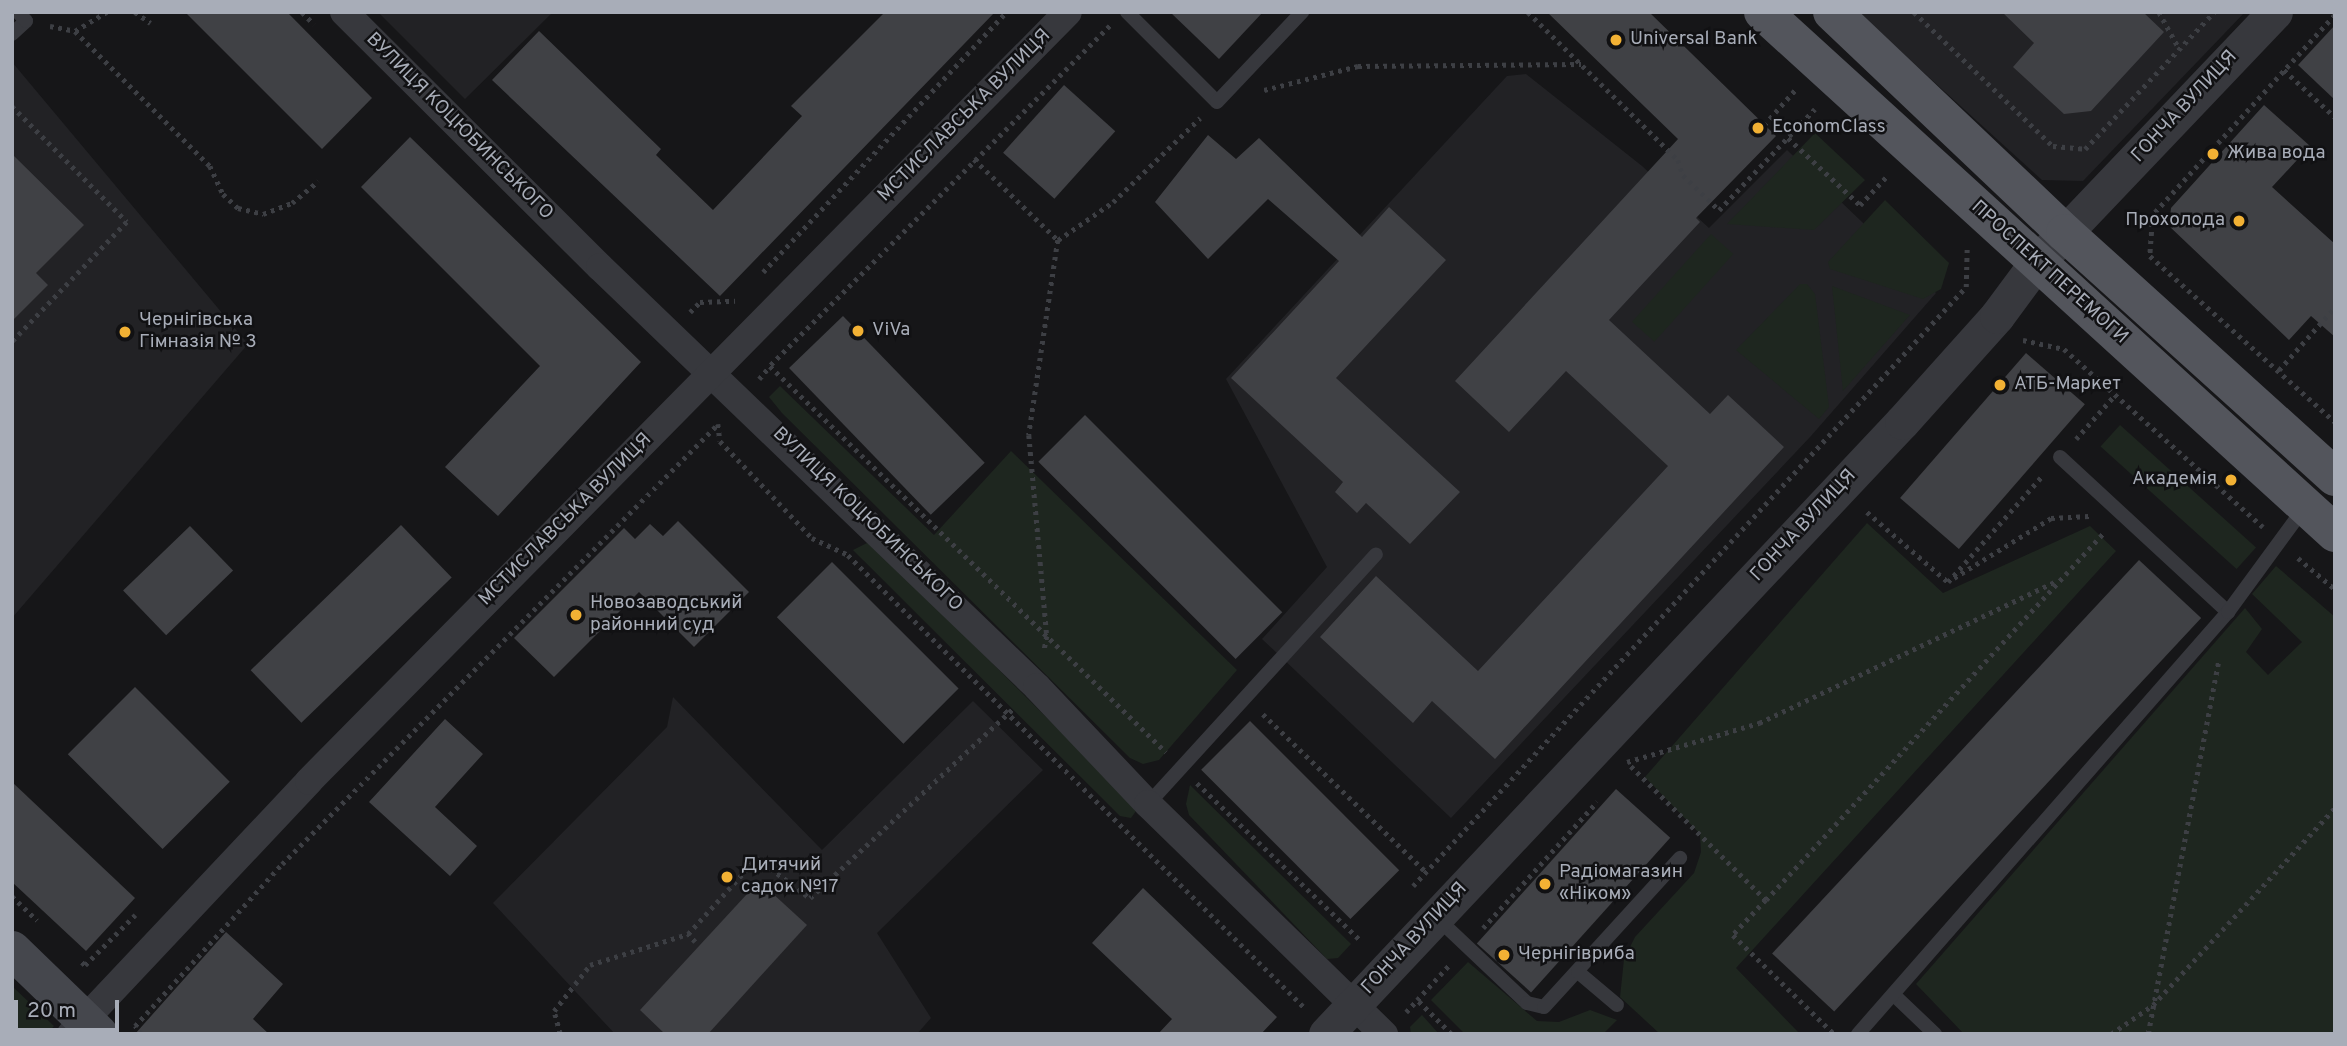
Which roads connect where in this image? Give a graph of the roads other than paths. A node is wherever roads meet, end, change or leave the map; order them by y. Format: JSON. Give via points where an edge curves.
{"nodes":[{"id":1,"x":344,"y":12,"type":"edge"},
{"id":2,"x":1068,"y":12,"type":"edge"},
{"id":3,"x":1127,"y":12,"type":"edge"},
{"id":4,"x":1302,"y":12,"type":"edge"},
{"id":5,"x":1763,"y":12,"type":"edge"},
{"id":6,"x":1832,"y":12,"type":"edge"},
{"id":7,"x":2275,"y":12,"type":"edge"},
{"id":8,"x":22,"y":17,"type":"edge"},
{"id":9,"x":12,"y":34,"type":"edge"},
{"id":10,"x":2064,"y":233,"type":"junction"},
{"id":11,"x":2037,"y":262,"type":"junction"},
{"id":12,"x":712,"y":372,"type":"junction"},
{"id":13,"x":2060,"y":457,"type":"road end"},
{"id":14,"x":2335,"y":477,"type":"edge"},
{"id":15,"x":2305,"y":506,"type":"junction"},
{"id":16,"x":2335,"y":533,"type":"edge"},
{"id":17,"x":1376,"y":554,"type":"dead end"},
{"id":18,"x":2228,"y":612,"type":"junction"},
{"id":19,"x":1148,"y":804,"type":"junction"},
{"id":20,"x":1680,"y":858,"type":"dead end"},
{"id":21,"x":1435,"y":916,"type":"junction"},
{"id":22,"x":12,"y":950,"type":"edge"},
{"id":23,"x":1578,"y":972,"type":"junction"},
{"id":24,"x":1894,"y":995,"type":"junction"},
{"id":25,"x":1354,"y":1005,"type":"junction"},
{"id":26,"x":1617,"y":1005,"type":"dead end"},
{"id":27,"x":85,"y":1029,"type":"edge"},
{"id":28,"x":1327,"y":1032,"type":"edge"},
{"id":29,"x":1384,"y":1034,"type":"edge"},
{"id":30,"x":1858,"y":1034,"type":"edge"},
{"id":31,"x":1935,"y":1034,"type":"edge"}],
"edges":[{"from":1,"to":12,"type":"street","name":"ВУЛИЦЯ КОЦЮБИНСЬКОГО"},
{"from":2,"to":12,"type":"street","name":"МСТИСЛАВСЬКА ВУЛИЦЯ"},
{"from":3,"to":4,"type":"lane","via":[[1217,102]]},
{"from":5,"to":11,"type":"main road","name":"ПРОСПЕКТ ПЕРЕМОГИ"},
{"from":6,"to":10,"type":"main road","name":"ПРОСПЕКТ ПЕРЕМОГИ"},
{"from":7,"to":10,"type":"street","name":"ГОНЧА ВУЛИЦЯ"},
{"from":8,"to":9,"type":"lane"},
{"from":10,"to":11,"type":"street","name":"ГОНЧА ВУЛИЦЯ"},
{"from":10,"to":14,"type":"main road","name":"ПРОСПЕКТ ПЕРЕМОГИ"},
{"from":11,"to":15,"type":"main road","name":"ПРОСПЕКТ ПЕРЕМОГИ"},
{"from":11,"to":21,"type":"street","name":"ГОНЧА ВУЛИЦЯ","via":[[1997,316],[1910,412]]},
{"from":12,"to":19,"type":"street","name":"ВУЛИЦЯ КОЦЮБИНСЬКОГО","via":[[1037,687]]},
{"from":12,"to":27,"type":"street","name":"МСТИСЛАВСЬКА ВУЛИЦЯ","via":[[309,781]]},
{"from":13,"to":18,"type":"lane"},
{"from":15,"to":16,"type":"main road","name":"ПРОСПЕКТ ПЕРЕМОГИ"},
{"from":15,"to":18,"type":"lane"},
{"from":17,"to":19,"type":"lane"},
{"from":18,"to":24,"type":"lane"},
{"from":19,"to":25,"type":"street","name":"ВУЛИЦЯ КОЦЮБИНСЬКОГО"},
{"from":20,"to":23,"type":"lane"},
{"from":21,"to":23,"type":"lane","via":[[1535,1007],[1551,1002]]},
{"from":21,"to":25,"type":"street","name":"ГОНЧА ВУЛИЦЯ"},
{"from":22,"to":27,"type":"main road"},
{"from":23,"to":26,"type":"lane"},
{"from":24,"to":30,"type":"lane"},
{"from":24,"to":31,"type":"lane"},
{"from":25,"to":28,"type":"street","name":"ГОНЧА ВУЛИЦЯ"},
{"from":25,"to":29,"type":"street","name":"ВУЛИЦЯ КОЦЮБИНСЬКОГО"}]}
